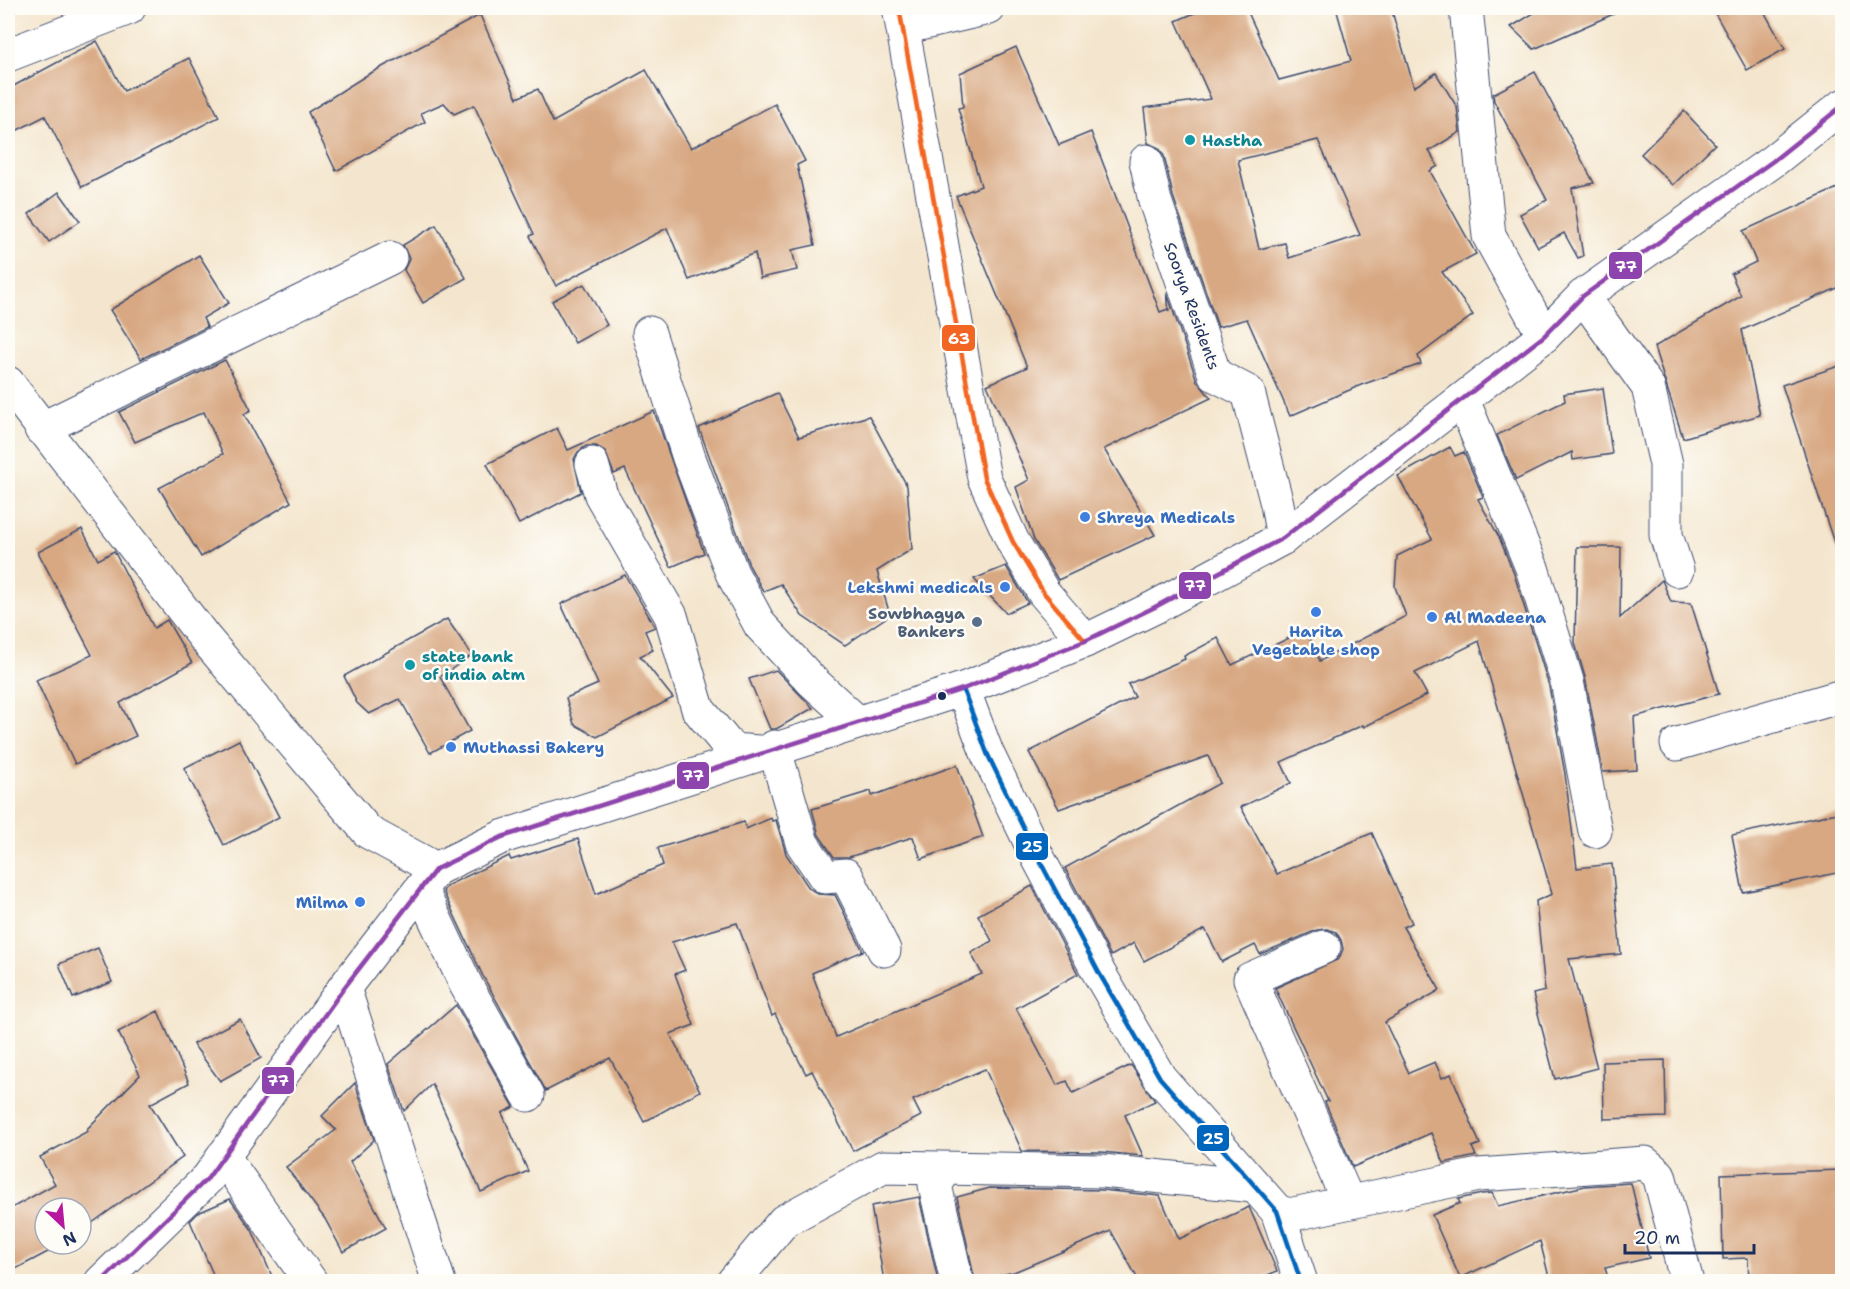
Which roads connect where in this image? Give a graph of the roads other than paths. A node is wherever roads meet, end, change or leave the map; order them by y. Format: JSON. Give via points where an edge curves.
{"nodes":[{"id":1,"x":129,"y":8,"type":"edge"},
{"id":2,"x":989,"y":8,"type":"edge"},
{"id":3,"x":1466,"y":8,"type":"edge"},
{"id":4,"x":901,"y":18,"type":"edge"},
{"id":5,"x":8,"y":55,"type":"edge"},
{"id":6,"x":1842,"y":106,"type":"edge"},
{"id":7,"x":1146,"y":161,"type":"dead end"},
{"id":8,"x":390,"y":258,"type":"dead end"},
{"id":9,"x":1583,"y":296,"type":"junction"},
{"id":10,"x":649,"y":333,"type":"dead end"},
{"id":11,"x":1544,"y":336,"type":"junction"},
{"id":12,"x":8,"y":383,"type":"edge"},
{"id":13,"x":1462,"y":400,"type":"junction"},
{"id":14,"x":41,"y":429,"type":"junction"},
{"id":15,"x":592,"y":464,"type":"dead end"},
{"id":16,"x":1283,"y":538,"type":"junction"},
{"id":17,"x":1677,"y":570,"type":"dead end"},
{"id":18,"x":1085,"y":640,"type":"junction"},
{"id":19,"x":963,"y":689,"type":"junction"},
{"id":20,"x":1842,"y":696,"type":"edge"},
{"id":21,"x":857,"y":722,"type":"junction"},
{"id":22,"x":1677,"y":744,"type":"dead end"},
{"id":23,"x":766,"y":750,"type":"junction"},
{"id":24,"x":1595,"y":831,"type":"dead end"},
{"id":25,"x":428,"y":879,"type":"junction"},
{"id":26,"x":1324,"y":947,"type":"dead end"},
{"id":27,"x":884,"y":950,"type":"dead end"},
{"id":28,"x":344,"y":988,"type":"junction"},
{"id":29,"x":528,"y":1095,"type":"dead end"},
{"id":30,"x":224,"y":1156,"type":"junction"},
{"id":31,"x":945,"y":1170,"type":"junction"},
{"id":32,"x":1254,"y":1186,"type":"junction"},
{"id":33,"x":1348,"y":1201,"type":"junction"},
{"id":34,"x":1277,"y":1211,"type":"junction"},
{"id":35,"x":101,"y":1281,"type":"edge"},
{"id":36,"x":311,"y":1281,"type":"edge"},
{"id":37,"x":439,"y":1281,"type":"edge"},
{"id":38,"x":733,"y":1281,"type":"edge"},
{"id":39,"x":957,"y":1281,"type":"edge"},
{"id":40,"x":1301,"y":1281,"type":"edge"},
{"id":41,"x":1687,"y":1281,"type":"edge"}],
"edges":[{"from":1,"to":5,"type":"street"},
{"from":2,"to":4,"type":"street"},
{"from":3,"to":11,"type":"street","via":[[1489,236]]},
{"from":4,"to":18,"type":"street","via":[[984,478],[1012,542],[1044,593]]},
{"from":6,"to":9,"type":"street","via":[[1773,161]]},
{"from":7,"to":16,"type":"street","name":"Soorya Residents","via":[[1155,201],[1215,375],[1248,392]]},
{"from":8,"to":14,"type":"street"},
{"from":9,"to":11,"type":"street"},
{"from":9,"to":17,"type":"street","via":[[1648,387],[1666,464],[1666,535]]},
{"from":10,"to":21,"type":"street","via":[[689,459],[732,573],[760,625]]},
{"from":11,"to":13,"type":"street"},
{"from":12,"to":14,"type":"street"},
{"from":13,"to":16,"type":"street"},
{"from":13,"to":24,"type":"street","via":[[1532,568],[1557,647]]},
{"from":14,"to":25,"type":"street","via":[[204,637],[368,832]]},
{"from":15,"to":23,"type":"street","via":[[601,495],[671,616],[698,709],[732,750]]},
{"from":16,"to":18,"type":"street"},
{"from":18,"to":19,"type":"street"},
{"from":19,"to":21,"type":"street"},
{"from":19,"to":32,"type":"street","via":[[987,753],[1034,850],[1160,1078]]},
{"from":20,"to":22,"type":"street"},
{"from":21,"to":23,"type":"street"},
{"from":23,"to":25,"type":"street","via":[[502,837]]},
{"from":23,"to":27,"type":"street","via":[[802,843],[825,877],[846,875]]},
{"from":25,"to":28,"type":"street"},
{"from":25,"to":29,"type":"street","via":[[466,985]]},
{"from":26,"to":33,"type":"street","via":[[1250,979]]},
{"from":28,"to":30,"type":"street"},
{"from":28,"to":37,"type":"street"},
{"from":30,"to":35,"type":"street","via":[[208,1178]]},
{"from":30,"to":36,"type":"street"},
{"from":31,"to":32,"type":"street","via":[[1102,1171]]},
{"from":31,"to":38,"type":"street","via":[[883,1167],[784,1221]]},
{"from":31,"to":39,"type":"street","via":[[935,1185]]},
{"from":32,"to":34,"type":"street"},
{"from":33,"to":34,"type":"street","via":[[1289,1215]]},
{"from":33,"to":41,"type":"street","via":[[1479,1175],[1645,1163],[1659,1175]]},
{"from":34,"to":40,"type":"street"}]}
